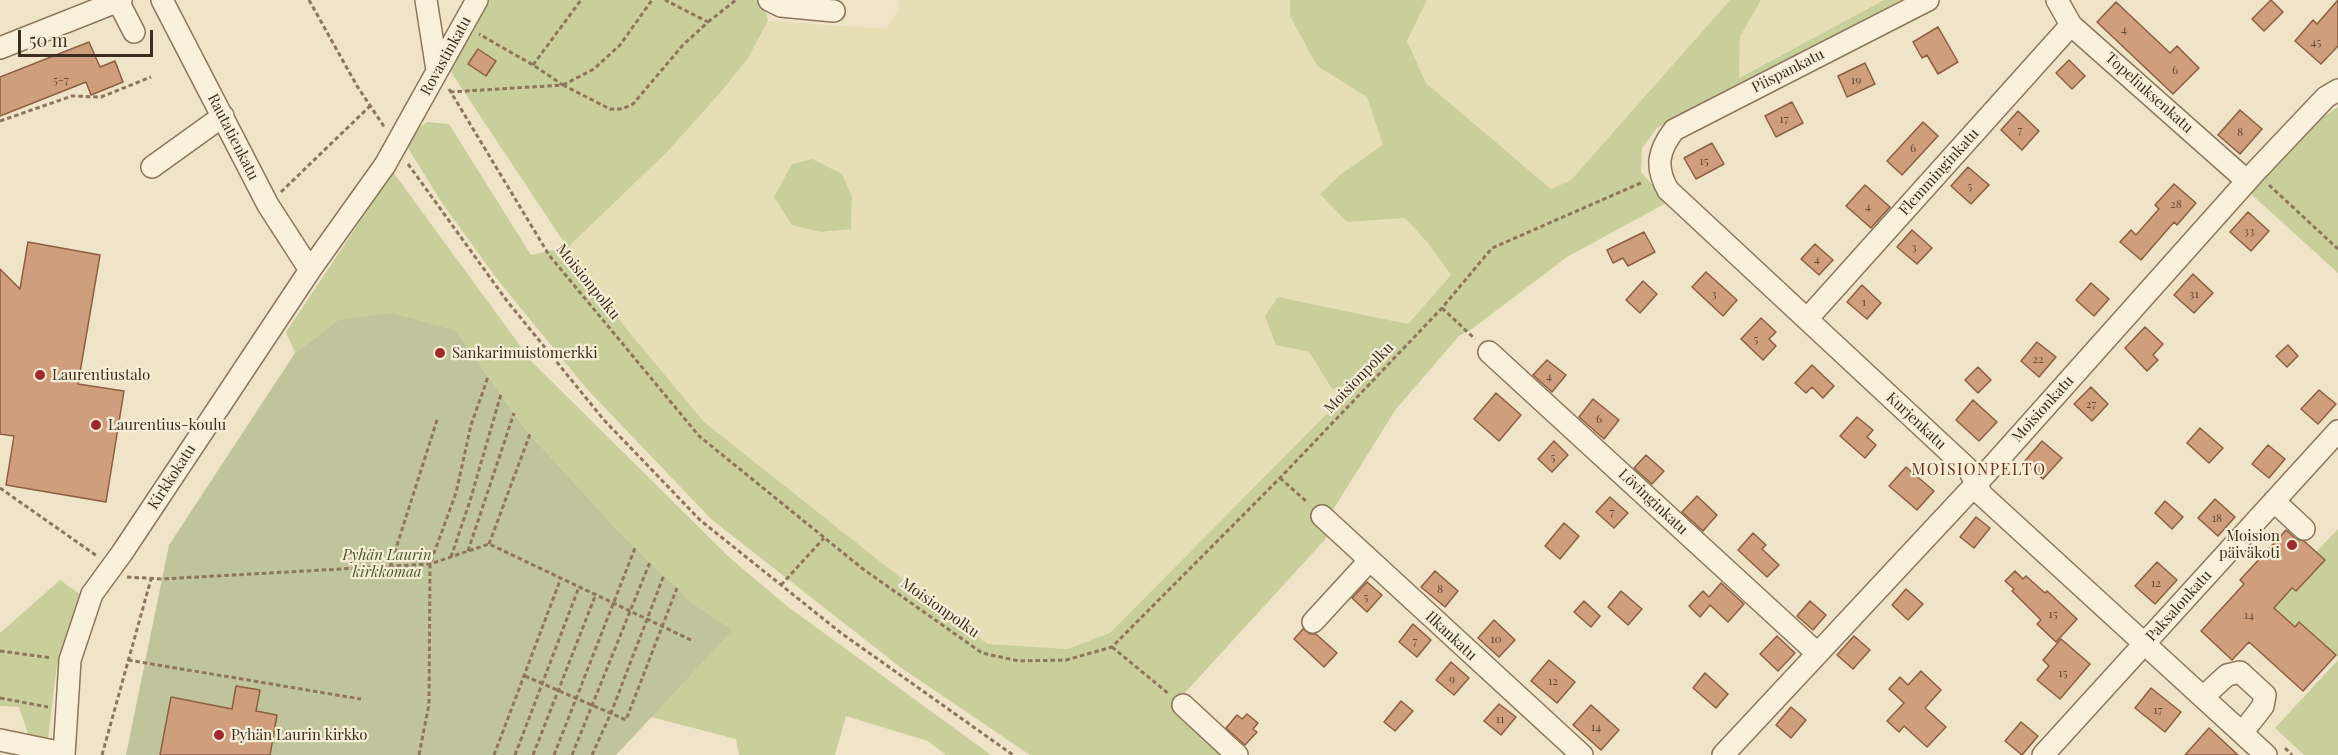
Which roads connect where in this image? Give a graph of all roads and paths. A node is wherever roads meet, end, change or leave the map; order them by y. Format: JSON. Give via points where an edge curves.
{"nodes":[{"id":1,"x":162,"y":0,"type":"edge"},
{"id":2,"x":309,"y":0,"type":"edge"},
{"id":3,"x":426,"y":0,"type":"edge"},
{"id":4,"x":477,"y":0,"type":"edge"},
{"id":5,"x":581,"y":0,"type":"edge"},
{"id":6,"x":652,"y":0,"type":"edge"},
{"id":7,"x":665,"y":0,"type":"edge"},
{"id":8,"x":736,"y":0,"type":"edge"},
{"id":9,"x":769,"y":0,"type":"edge"},
{"id":10,"x":1928,"y":0,"type":"edge"},
{"id":11,"x":2057,"y":0,"type":"edge"},
{"id":12,"x":120,"y":1,"type":"edge"},
{"id":13,"x":834,"y":11,"type":"dead end"},
{"id":14,"x":708,"y":22,"type":"junction"},
{"id":15,"x":464,"y":25,"type":"junction"},
{"id":16,"x":2071,"y":25,"type":"junction"},
{"id":17,"x":134,"y":32,"type":"dead end"},
{"id":18,"x":0,"y":48,"type":"edge"},
{"id":19,"x":533,"y":65,"type":"junction"},
{"id":20,"x":437,"y":70,"type":"junction"},
{"id":21,"x":152,"y":76,"type":"dead end"},
{"id":22,"x":563,"y":85,"type":"junction"},
{"id":23,"x":2338,"y":90,"type":"edge"},
{"id":24,"x":450,"y":92,"type":"junction"},
{"id":25,"x":370,"y":106,"type":"junction"},
{"id":26,"x":222,"y":116,"type":"junction"},
{"id":27,"x":0,"y":121,"type":"edge"},
{"id":28,"x":390,"y":136,"type":"dead end"},
{"id":29,"x":394,"y":161,"type":"junction"},
{"id":30,"x":1660,"y":164,"type":"junction"},
{"id":31,"x":152,"y":167,"type":"dead end"},
{"id":32,"x":2251,"y":176,"type":"junction"},
{"id":33,"x":268,"y":205,"type":"junction"},
{"id":34,"x":2338,"y":249,"type":"edge"},
{"id":35,"x":310,"y":270,"type":"junction"},
{"id":36,"x":1442,"y":308,"type":"junction"},
{"id":37,"x":1807,"y":319,"type":"junction"},
{"id":38,"x":1489,"y":352,"type":"joint"},
{"id":39,"x":488,"y":377,"type":"dead end"},
{"id":40,"x":501,"y":394,"type":"dead end"},
{"id":41,"x":514,"y":414,"type":"dead end"},
{"id":42,"x":438,"y":417,"type":"dead end"},
{"id":43,"x":2338,"y":431,"type":"edge"},
{"id":44,"x":530,"y":434,"type":"dead end"},
{"id":45,"x":1280,"y":478,"type":"junction"},
{"id":46,"x":1976,"y":484,"type":"junction"},
{"id":47,"x":0,"y":489,"type":"edge"},
{"id":48,"x":2274,"y":501,"type":"junction"},
{"id":49,"x":1322,"y":516,"type":"joint"},
{"id":50,"x":2304,"y":529,"type":"dead end"},
{"id":51,"x":824,"y":538,"type":"junction"},
{"id":52,"x":489,"y":544,"type":"junction"},
{"id":53,"x":635,"y":548,"type":"dead end"},
{"id":54,"x":468,"y":551,"type":"junction"},
{"id":55,"x":451,"y":557,"type":"junction"},
{"id":56,"x":1369,"y":561,"type":"junction"},
{"id":57,"x":650,"y":562,"type":"dead end"},
{"id":58,"x":430,"y":564,"type":"junction"},
{"id":59,"x":112,"y":567,"type":"junction"},
{"id":60,"x":390,"y":567,"type":"junction"},
{"id":61,"x":664,"y":575,"type":"dead end"},
{"id":62,"x":561,"y":578,"type":"junction"},
{"id":63,"x":151,"y":579,"type":"junction"},
{"id":64,"x":781,"y":585,"type":"junction"},
{"id":65,"x":579,"y":587,"type":"junction"},
{"id":66,"x":677,"y":588,"type":"dead end"},
{"id":67,"x":596,"y":594,"type":"junction"},
{"id":68,"x":614,"y":603,"type":"junction"},
{"id":69,"x":630,"y":611,"type":"junction"},
{"id":70,"x":647,"y":619,"type":"junction"},
{"id":71,"x":1313,"y":622,"type":"dead end"},
{"id":72,"x":662,"y":626,"type":"junction"},
{"id":73,"x":691,"y":640,"type":"dead end"},
{"id":74,"x":2145,"y":644,"type":"junction"},
{"id":75,"x":1112,"y":647,"type":"junction"},
{"id":76,"x":0,"y":651,"type":"edge"},
{"id":77,"x":1816,"y":653,"type":"junction"},
{"id":78,"x":70,"y":660,"type":"junction"},
{"id":79,"x":129,"y":660,"type":"junction"},
{"id":80,"x":525,"y":676,"type":"junction"},
{"id":81,"x":543,"y":684,"type":"junction"},
{"id":82,"x":558,"y":691,"type":"junction"},
{"id":83,"x":2203,"y":697,"type":"junction"},
{"id":84,"x":0,"y":698,"type":"edge"},
{"id":85,"x":361,"y":699,"type":"dead end"},
{"id":86,"x":578,"y":699,"type":"junction"},
{"id":87,"x":592,"y":705,"type":"junction"},
{"id":88,"x":1183,"y":705,"type":"joint"},
{"id":89,"x":66,"y":710,"type":"junction"},
{"id":90,"x":611,"y":713,"type":"junction"},
{"id":91,"x":2242,"y":733,"type":"junction"},
{"id":92,"x":0,"y":740,"type":"edge"},
{"id":93,"x":64,"y":754,"type":"edge"},
{"id":94,"x":102,"y":755,"type":"edge"},
{"id":95,"x":419,"y":755,"type":"edge"},
{"id":96,"x":494,"y":755,"type":"edge"},
{"id":97,"x":515,"y":755,"type":"edge"},
{"id":98,"x":533,"y":755,"type":"edge"},
{"id":99,"x":554,"y":755,"type":"edge"},
{"id":100,"x":572,"y":755,"type":"edge"},
{"id":101,"x":592,"y":755,"type":"edge"},
{"id":102,"x":1013,"y":755,"type":"edge"},
{"id":103,"x":1237,"y":755,"type":"edge"},
{"id":104,"x":1582,"y":755,"type":"edge"},
{"id":105,"x":1723,"y":755,"type":"edge"},
{"id":106,"x":2043,"y":755,"type":"edge"},
{"id":107,"x":2266,"y":755,"type":"edge"}],
"edges":[{"from":1,"to":26,"type":"street","name":"Rautatienkatu"},
{"from":2,"to":25,"type":"path"},
{"from":3,"to":20,"type":"street"},
{"from":4,"to":15,"type":"street","name":"Rovastinkatu"},
{"from":5,"to":19,"type":"path"},
{"from":6,"to":22,"type":"path","via":[[620,45],[594,69]]},
{"from":7,"to":14,"type":"path"},
{"from":8,"to":14,"type":"path"},
{"from":9,"to":13,"type":"street","via":[[782,6]]},
{"from":10,"to":30,"type":"street","name":"Piispankatu","via":[[1674,130],[1664,142]]},
{"from":11,"to":16,"type":"street","name":"Topeliuksenkatu"},
{"from":12,"to":17,"type":"street"},
{"from":12,"to":18,"type":"street"},
{"from":14,"to":22,"type":"path","via":[[633,104],[622,109],[610,109]]},
{"from":15,"to":19,"type":"path"},
{"from":15,"to":20,"type":"street","name":"Rovastinkatu"},
{"from":16,"to":32,"type":"street","name":"Topeliuksenkatu"},
{"from":16,"to":37,"type":"street","name":"Flemminginkatu"},
{"from":19,"to":22,"type":"path"},
{"from":20,"to":24,"type":"path","name":"Moisionpolku"},
{"from":20,"to":29,"type":"street","name":"Rovastinkatu","bridge":true},
{"from":21,"to":27,"type":"path","via":[[101,97],[72,96]]},
{"from":22,"to":24,"type":"path"},
{"from":23,"to":32,"type":"street","name":"Moisionkatu","via":[[2326,97]]},
{"from":24,"to":51,"type":"path","name":"Moisionpolku","via":[[549,255],[699,436]]},
{"from":25,"to":28,"type":"path"},
{"from":25,"to":33,"type":"path"},
{"from":26,"to":31,"type":"street"},
{"from":26,"to":33,"type":"street","name":"Rautatienkatu"},
{"from":29,"to":35,"type":"street","name":"Kirkkokatu"},
{"from":29,"to":64,"type":"path","via":[[604,420],[700,520]]},
{"from":30,"to":36,"type":"path","name":"Moisionpolku","via":[[1492,248]]},
{"from":30,"to":37,"type":"street","name":"Kurjenkatu","via":[[1668,190]]},
{"from":32,"to":34,"type":"path"},
{"from":32,"to":46,"type":"street","name":"Moisionkatu"},
{"from":33,"to":35,"type":"street","name":"Rautatienkatu"},
{"from":35,"to":59,"type":"street","name":"Kirkkokatu"},
{"from":36,"to":38,"type":"path"},
{"from":36,"to":45,"type":"path","name":"Moisionpolku"},
{"from":37,"to":46,"type":"street","name":"Kurjenkatu","via":[[1969,470]]},
{"from":38,"to":77,"type":"street","name":"Lövinginkatu"},
{"from":39,"to":58,"type":"path","via":[[471,425],[456,493]]},
{"from":40,"to":55,"type":"path"},
{"from":41,"to":54,"type":"path"},
{"from":42,"to":60,"type":"path"},
{"from":43,"to":48,"type":"street","name":"Paksalonkatu"},
{"from":44,"to":52,"type":"path"},
{"from":45,"to":49,"type":"path"},
{"from":45,"to":75,"type":"path","name":"Moisionpolku"},
{"from":46,"to":74,"type":"street","name":"Kurjenkatu","via":[[1982,495]]},
{"from":46,"to":77,"type":"street","name":"Moisionkatu"},
{"from":47,"to":59,"type":"path"},
{"from":48,"to":50,"type":"street"},
{"from":48,"to":74,"type":"street","name":"Paksalonkatu"},
{"from":49,"to":56,"type":"street","name":"Ilkankatu"},
{"from":51,"to":64,"type":"path"},
{"from":51,"to":75,"type":"path","name":"Moisionpolku","via":[[982,653],[1019,661],[1066,660]]},
{"from":52,"to":54,"type":"path"},
{"from":52,"to":62,"type":"path"},
{"from":53,"to":68,"type":"path"},
{"from":54,"to":55,"type":"path"},
{"from":55,"to":58,"type":"path"},
{"from":56,"to":71,"type":"street"},
{"from":56,"to":104,"type":"street","name":"Ilkankatu"},
{"from":57,"to":69,"type":"path"},
{"from":58,"to":60,"type":"path"},
{"from":58,"to":95,"type":"path","via":[[429,704]]},
{"from":59,"to":63,"type":"path","via":[[130,579]]},
{"from":59,"to":78,"type":"street","name":"Kirkkokatu","via":[[92,594]]},
{"from":60,"to":63,"type":"path"},
{"from":61,"to":70,"type":"path"},
{"from":62,"to":65,"type":"path"},
{"from":62,"to":80,"type":"path"},
{"from":63,"to":79,"type":"path"},
{"from":64,"to":102,"type":"path","via":[[841,633]]},
{"from":65,"to":67,"type":"path"},
{"from":65,"to":81,"type":"path"},
{"from":66,"to":72,"type":"path"},
{"from":67,"to":68,"type":"path"},
{"from":67,"to":82,"type":"path"},
{"from":68,"to":69,"type":"path"},
{"from":68,"to":86,"type":"path"},
{"from":69,"to":70,"type":"path"},
{"from":69,"to":87,"type":"path"},
{"from":70,"to":72,"type":"path"},
{"from":70,"to":90,"type":"path"},
{"from":72,"to":73,"type":"path"},
{"from":72,"to":90,"type":"path","via":[[626,720]]},
{"from":74,"to":83,"type":"street","name":"Kurjenkatu"},
{"from":74,"to":106,"type":"street","name":"Paksalonkatu"},
{"from":75,"to":88,"type":"path"},
{"from":76,"to":78,"type":"path"},
{"from":77,"to":105,"type":"street","name":"Moisionkatu"},
{"from":78,"to":89,"type":"street","name":"Kirkkokatu"},
{"from":79,"to":85,"type":"path"},
{"from":79,"to":94,"type":"path"},
{"from":80,"to":81,"type":"path"},
{"from":80,"to":96,"type":"path"},
{"from":81,"to":82,"type":"path"},
{"from":81,"to":97,"type":"path"},
{"from":82,"to":86,"type":"path"},
{"from":82,"to":98,"type":"path"},
{"from":83,"to":91,"type":"street","name":"Kurjenkatu"},
{"from":83,"to":91,"type":"street","via":[[2227,675],[2240,672],[2265,695],[2263,706]]},
{"from":84,"to":89,"type":"path"},
{"from":86,"to":87,"type":"path"},
{"from":86,"to":99,"type":"path"},
{"from":87,"to":90,"type":"path"},
{"from":87,"to":100,"type":"path"},
{"from":88,"to":103,"type":"street"},
{"from":89,"to":93,"type":"street","name":"Kirkkokatu"},
{"from":90,"to":101,"type":"path"},
{"from":91,"to":107,"type":"street","name":"Kurjenkatu"},
{"from":92,"to":93,"type":"street"}]}
